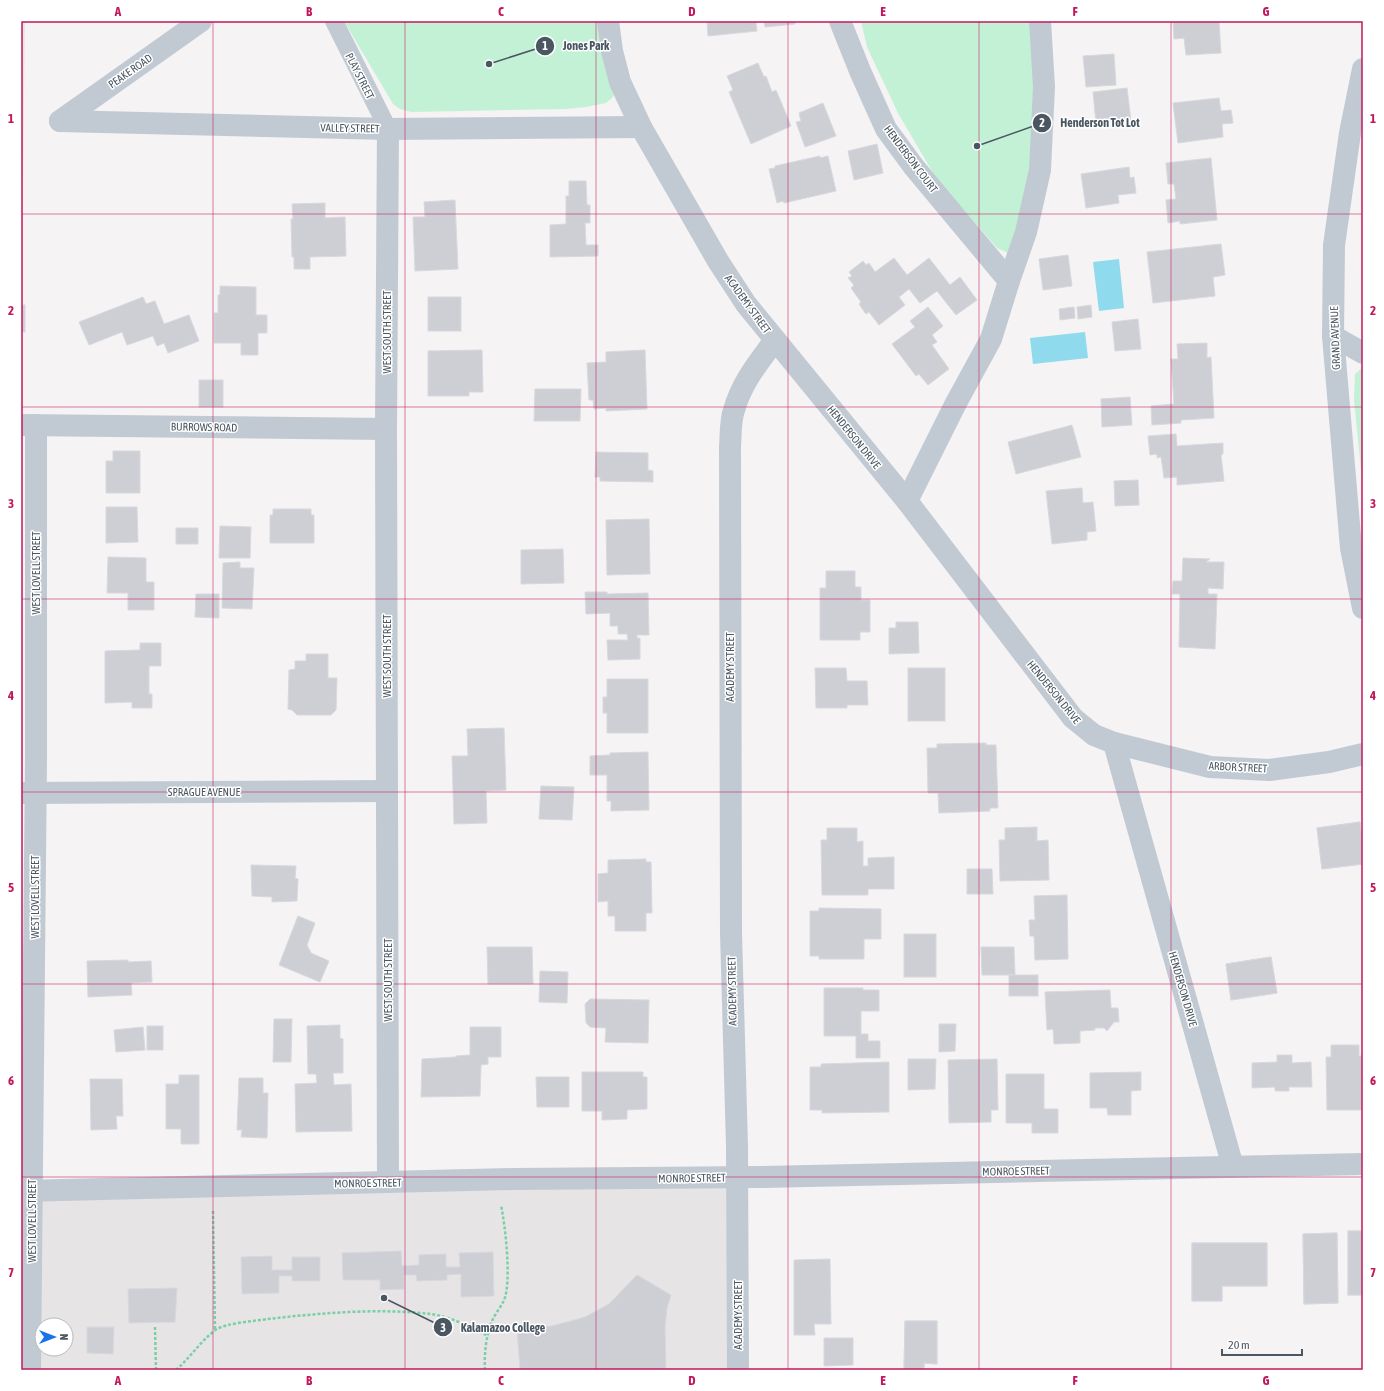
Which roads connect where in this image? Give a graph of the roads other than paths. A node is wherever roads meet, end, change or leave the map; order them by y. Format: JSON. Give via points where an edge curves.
{"nodes":[{"id":1,"x":201,"y":21,"type":"edge"},
{"id":2,"x":334,"y":21,"type":"edge"},
{"id":3,"x":608,"y":21,"type":"edge"},
{"id":4,"x":840,"y":21,"type":"edge"},
{"id":5,"x":1040,"y":21,"type":"edge"},
{"id":6,"x":1363,"y":69,"type":"edge"},
{"id":7,"x":60,"y":121,"type":"joint"},
{"id":8,"x":641,"y":127,"type":"junction"},
{"id":9,"x":388,"y":129,"type":"junction"},
{"id":10,"x":1009,"y":281,"type":"junction"},
{"id":11,"x":1333,"y":336,"type":"junction"},
{"id":12,"x":775,"y":340,"type":"junction"},
{"id":13,"x":1363,"y":353,"type":"edge"},
{"id":14,"x":28,"y":425,"type":"edge"},
{"id":15,"x":386,"y":429,"type":"junction"},
{"id":16,"x":907,"y":501,"type":"junction"},
{"id":17,"x":1363,"y":608,"type":"edge"},
{"id":18,"x":1114,"y":743,"type":"junction"},
{"id":19,"x":1363,"y":754,"type":"edge"},
{"id":20,"x":387,"y":791,"type":"junction"},
{"id":21,"x":28,"y":793,"type":"edge"},
{"id":22,"x":1363,"y":1164,"type":"edge"},
{"id":23,"x":1233,"y":1167,"type":"junction"},
{"id":24,"x":737,"y":1177,"type":"junction"},
{"id":25,"x":388,"y":1182,"type":"junction"},
{"id":26,"x":26,"y":1191,"type":"edge"},
{"id":27,"x":30,"y":1370,"type":"edge"},
{"id":28,"x":738,"y":1370,"type":"edge"}],
"edges":[{"from":1,"to":7,"type":"street","name":"PEAKE ROAD"},
{"from":2,"to":9,"type":"street","name":"PLAY STREET"},
{"from":3,"to":8,"type":"street","name":"ACADEMY STREET","via":[[620,82]]},
{"from":4,"to":10,"type":"street","name":"HENDERSON COURT","via":[[886,129],[914,167]]},
{"from":5,"to":10,"type":"street","via":[[1044,86],[1040,170],[1026,232]]},
{"from":6,"to":11,"type":"street","name":"GRAND AVENUE","via":[[1350,133],[1334,245]]},
{"from":7,"to":9,"type":"street","name":"VALLEY STREET"},
{"from":8,"to":9,"type":"street","name":"VALLEY STREET"},
{"from":8,"to":12,"type":"street","name":"ACADEMY STREET","via":[[718,261],[746,304]]},
{"from":9,"to":15,"type":"street","name":"WEST SOUTH STREET"},
{"from":10,"to":16,"type":"street","via":[[991,339]]},
{"from":11,"to":13,"type":"street"},
{"from":11,"to":17,"type":"street","name":"GRAND AVENUE","via":[[1351,548]]},
{"from":12,"to":16,"type":"street","name":"HENDERSON DRIVE"},
{"from":12,"to":24,"type":"street","name":"ACADEMY STREET","via":[[751,372],[741,391],[733,411],[730,447],[731,933]]},
{"from":14,"to":15,"type":"street","name":"BURROWS ROAD"},
{"from":14,"to":21,"type":"street","name":"WEST LOVELL STREET"},
{"from":15,"to":20,"type":"street","name":"WEST SOUTH STREET"},
{"from":16,"to":18,"type":"street","name":"HENDERSON DRIVE","via":[[1073,718],[1094,736]]},
{"from":18,"to":19,"type":"street","name":"ARBOR STREET","via":[[1210,767],[1261,770],[1329,762]]},
{"from":18,"to":23,"type":"street","name":"HENDERSON DRIVE"},
{"from":20,"to":21,"type":"street","name":"SPRAGUE AVENUE"},
{"from":20,"to":25,"type":"street","name":"WEST SOUTH STREET"},
{"from":21,"to":26,"type":"street","name":"WEST LOVELL STREET"},
{"from":22,"to":23,"type":"street","name":"MONROE STREET"},
{"from":23,"to":24,"type":"street","name":"MONROE STREET"},
{"from":24,"to":25,"type":"street","name":"MONROE STREET"},
{"from":24,"to":28,"type":"street","name":"ACADEMY STREET"},
{"from":25,"to":26,"type":"street","name":"MONROE STREET"},
{"from":26,"to":27,"type":"street","name":"WEST LOVELL STREET"}]}
